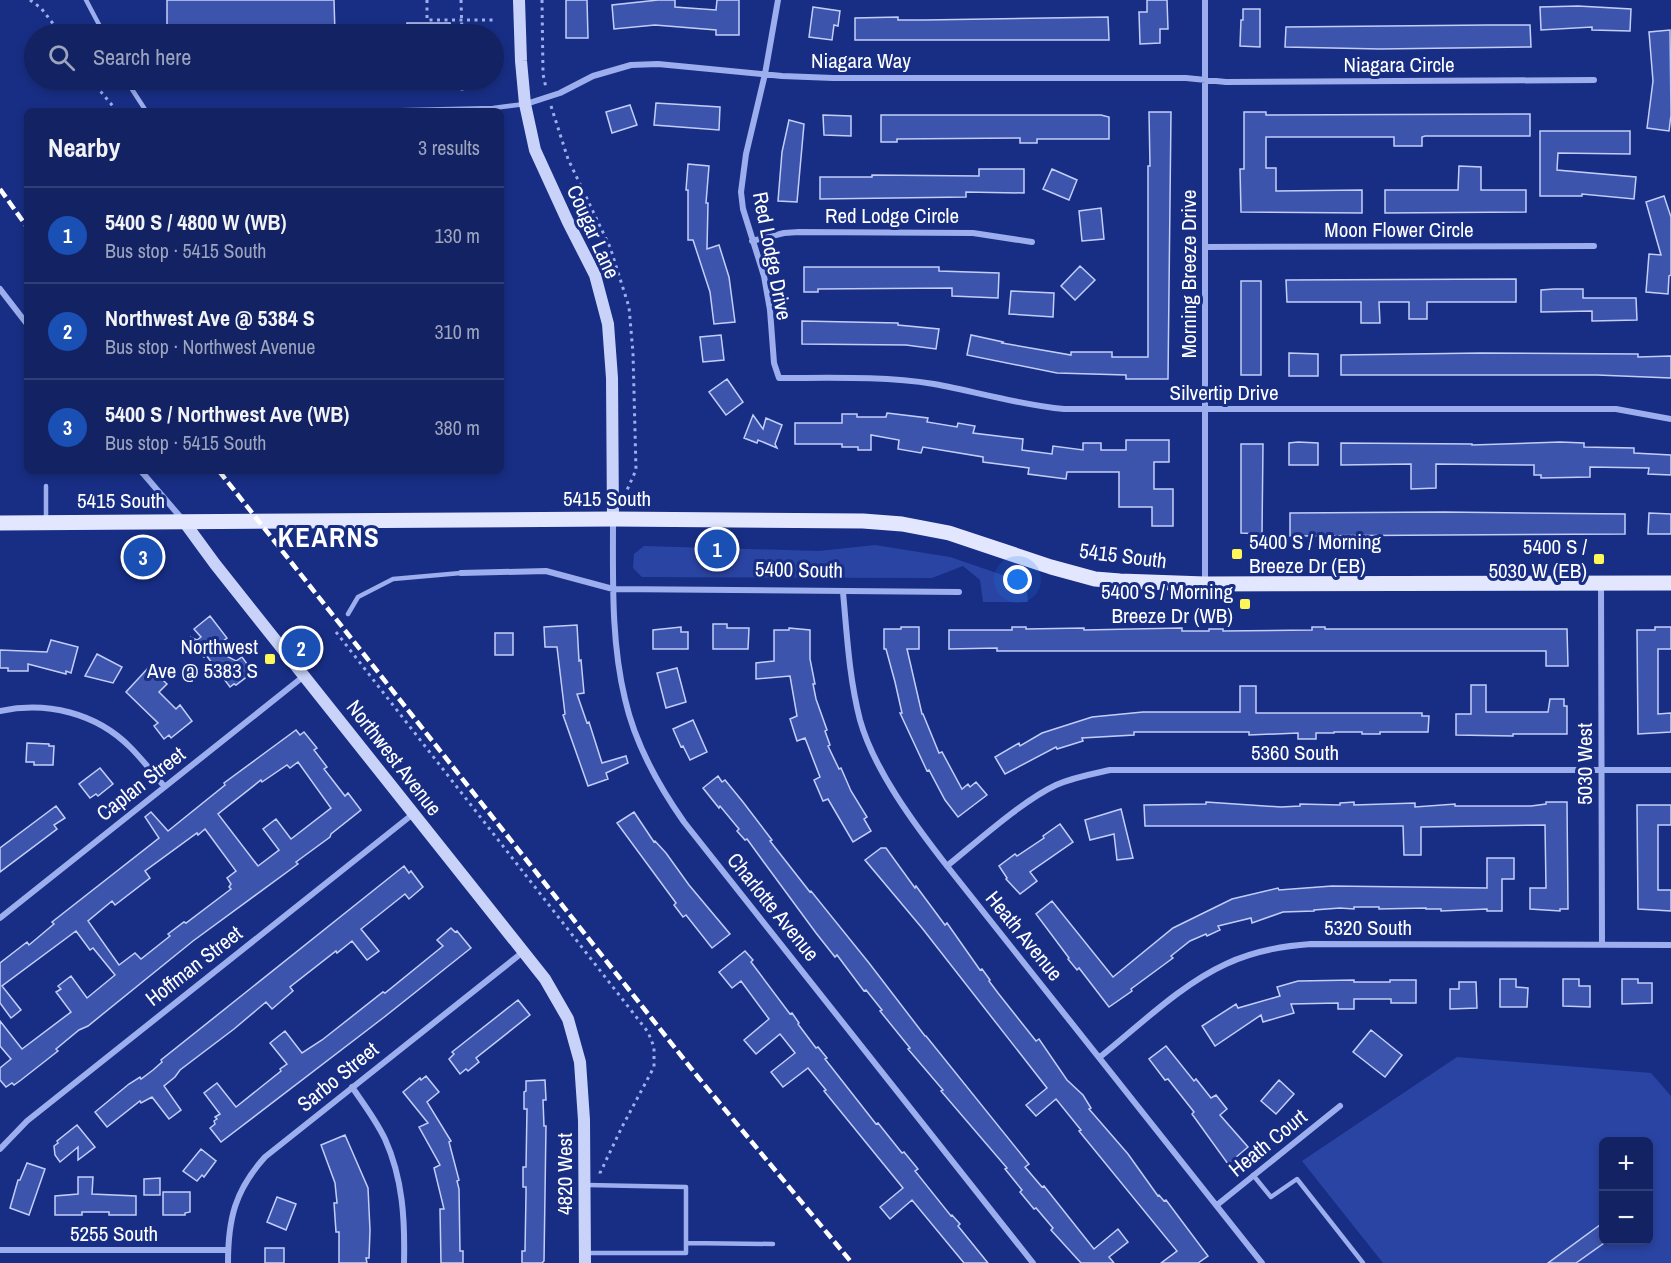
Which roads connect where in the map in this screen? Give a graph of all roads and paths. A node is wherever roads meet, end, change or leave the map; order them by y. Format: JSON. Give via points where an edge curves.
{"nodes":[{"id":1,"x":30,"y":0,"type":"edge"},
{"id":2,"x":86,"y":0,"type":"edge"},
{"id":3,"x":427,"y":0,"type":"edge"},
{"id":4,"x":462,"y":0,"type":"edge"},
{"id":5,"x":519,"y":0,"type":"edge"},
{"id":6,"x":542,"y":0,"type":"edge"},
{"id":7,"x":778,"y":0,"type":"edge"},
{"id":8,"x":1205,"y":0,"type":"edge"},
{"id":9,"x":462,"y":21,"type":"junction"},
{"id":10,"x":494,"y":21,"type":"dead end"},
{"id":11,"x":53,"y":24,"type":"edge"},
{"id":12,"x":99,"y":24,"type":"edge"},
{"id":13,"x":543,"y":74,"type":"dead end"},
{"id":14,"x":765,"y":74,"type":"junction"},
{"id":15,"x":1205,"y":80,"type":"junction"},
{"id":16,"x":1594,"y":80,"type":"dead end"},
{"id":17,"x":99,"y":90,"type":"edge"},
{"id":18,"x":132,"y":90,"type":"edge"},
{"id":19,"x":462,"y":90,"type":"edge"},
{"id":20,"x":462,"y":94,"type":"dead end"},
{"id":21,"x":525,"y":104,"type":"junction"},
{"id":22,"x":114,"y":108,"type":"edge"},
{"id":23,"x":144,"y":108,"type":"edge"},
{"id":24,"x":488,"y":108,"type":"edge"},
{"id":25,"x":752,"y":241,"type":"junction"},
{"id":26,"x":1032,"y":242,"type":"dead end"},
{"id":27,"x":1594,"y":246,"type":"dead end"},
{"id":28,"x":1205,"y":247,"type":"junction"},
{"id":29,"x":0,"y":290,"type":"edge"},
{"id":30,"x":24,"y":320,"type":"edge"},
{"id":31,"x":779,"y":378,"type":"joint"},
{"id":32,"x":1206,"y":410,"type":"junction"},
{"id":33,"x":1671,"y":419,"type":"edge"},
{"id":34,"x":144,"y":474,"type":"edge"},
{"id":35,"x":46,"y":486,"type":"dead end"},
{"id":36,"x":613,"y":519,"type":"junction"},
{"id":37,"x":0,"y":523,"type":"edge"},
{"id":38,"x":46,"y":523,"type":"junction"},
{"id":39,"x":185,"y":523,"type":"junction"},
{"id":40,"x":461,"y":573,"type":"joint"},
{"id":41,"x":1601,"y":583,"type":"junction"},
{"id":42,"x":1671,"y":583,"type":"edge"},
{"id":43,"x":1205,"y":584,"type":"junction"},
{"id":44,"x":613,"y":589,"type":"junction"},
{"id":45,"x":843,"y":592,"type":"junction"},
{"id":46,"x":959,"y":592,"type":"dead end"},
{"id":47,"x":348,"y":614,"type":"dead end"},
{"id":48,"x":336,"y":632,"type":"dead end"},
{"id":49,"x":304,"y":676,"type":"junction"},
{"id":50,"x":0,"y":711,"type":"edge"},
{"id":51,"x":1601,"y":770,"type":"junction"},
{"id":52,"x":1671,"y":770,"type":"edge"},
{"id":53,"x":165,"y":786,"type":"junction"},
{"id":54,"x":413,"y":814,"type":"junction"},
{"id":55,"x":947,"y":866,"type":"junction"},
{"id":56,"x":0,"y":918,"type":"edge"},
{"id":57,"x":1602,"y":945,"type":"junction"},
{"id":58,"x":1671,"y":945,"type":"edge"},
{"id":59,"x":523,"y":952,"type":"junction"},
{"id":60,"x":1100,"y":1058,"type":"junction"},
{"id":61,"x":583,"y":1085,"type":"joint"},
{"id":62,"x":352,"y":1087,"type":"junction"},
{"id":63,"x":1340,"y":1106,"type":"dead end"},
{"id":64,"x":0,"y":1149,"type":"edge"},
{"id":65,"x":1253,"y":1175,"type":"junction"},
{"id":66,"x":584,"y":1185,"type":"junction"},
{"id":67,"x":600,"y":1185,"type":"junction"},
{"id":68,"x":1217,"y":1205,"type":"junction"},
{"id":69,"x":686,"y":1243,"type":"junction"},
{"id":70,"x":773,"y":1244,"type":"dead end"},
{"id":71,"x":0,"y":1250,"type":"edge"},
{"id":72,"x":228,"y":1250,"type":"junction"},
{"id":73,"x":585,"y":1258,"type":"edge"},
{"id":74,"x":1260,"y":1261,"type":"edge"},
{"id":75,"x":228,"y":1263,"type":"edge"},
{"id":76,"x":404,"y":1263,"type":"edge"},
{"id":77,"x":1033,"y":1263,"type":"edge"},
{"id":78,"x":1252,"y":1263,"type":"edge"},
{"id":79,"x":1364,"y":1263,"type":"edge"}],
"edges":[{"from":1,"to":11,"type":"path"},
{"from":2,"to":12,"type":"lane"},
{"from":3,"to":9,"type":"path","via":[[428,20]]},
{"from":4,"to":9,"type":"path"},
{"from":5,"to":21,"type":"street","name":"Cougar Lane"},
{"from":6,"to":13,"type":"path"},
{"from":7,"to":14,"type":"street","name":"Red Lodge Drive"},
{"from":8,"to":15,"type":"street","name":"Morning Breeze Drive"},
{"from":9,"to":10,"type":"path"},
{"from":14,"to":15,"type":"street","name":"Niagara Way","via":[[833,78]]},
{"from":14,"to":21,"type":"street","name":"Niagara Way","via":[[631,65]]},
{"from":14,"to":25,"type":"street","name":"Red Lodge Drive","via":[[742,175],[743,209]]},
{"from":15,"to":16,"type":"street","name":"Niagara Circle"},
{"from":15,"to":28,"type":"street","name":"Morning Breeze Drive"},
{"from":17,"to":22,"type":"path"},
{"from":18,"to":23,"type":"lane"},
{"from":19,"to":20,"type":"path"},
{"from":21,"to":24,"type":"lane"},
{"from":21,"to":36,"type":"street","name":"Cougar Lane","via":[[535,150],[595,275],[608,324]]},
{"from":25,"to":26,"type":"street","name":"Red Lodge Circle","via":[[784,233],[834,232],[973,233]]},
{"from":25,"to":31,"type":"street","name":"Red Lodge Drive","via":[[764,276]]},
{"from":27,"to":28,"type":"street","name":"Moon Flower Circle"},
{"from":28,"to":32,"type":"street","name":"Morning Breeze Drive"},
{"from":29,"to":30,"type":"street"},
{"from":31,"to":32,"type":"street","name":"Silvertip Drive","via":[[896,379],[1064,409]]},
{"from":32,"to":33,"type":"street","name":"Silvertip Drive","via":[[1616,409]]},
{"from":32,"to":43,"type":"street","name":"Morning Breeze Drive"},
{"from":34,"to":39,"type":"street","name":"Northwest Avenue"},
{"from":35,"to":38,"type":"lane"},
{"from":36,"to":39,"type":"main road","name":"5415 South"},
{"from":36,"to":43,"type":"main road","name":"5415 South","via":[[902,524],[949,533],[1095,579]]},
{"from":36,"to":44,"type":"street","name":"Charlotte Avenue"},
{"from":37,"to":38,"type":"main road","name":"5415 South"},
{"from":38,"to":39,"type":"main road","name":"5415 South"},
{"from":39,"to":49,"type":"street","name":"Northwest Avenue"},
{"from":40,"to":44,"type":"street","name":"5400 South","via":[[546,571]]},
{"from":40,"to":47,"type":"lane","via":[[393,579],[358,597]]},
{"from":41,"to":42,"type":"main road"},
{"from":41,"to":43,"type":"main road"},
{"from":41,"to":51,"type":"street","name":"5030 West"},
{"from":44,"to":45,"type":"street","name":"5400 South"},
{"from":44,"to":77,"type":"street","name":"Charlotte Avenue","via":[[616,650],[625,700],[640,745],[667,798]]},
{"from":45,"to":46,"type":"street","name":"5400 South"},
{"from":45,"to":55,"type":"street","name":"Heath Avenue","via":[[848,661],[861,722],[881,769]]},
{"from":48,"to":67,"type":"path","via":[[648,1032],[654,1047],[654,1067],[600,1173]]},
{"from":49,"to":53,"type":"street","name":"Caplan Street"},
{"from":49,"to":54,"type":"street","name":"Northwest Avenue"},
{"from":50,"to":53,"type":"street","via":[[35,706],[83,717],[129,746]]},
{"from":51,"to":52,"type":"street","name":"5360 South"},
{"from":51,"to":55,"type":"street","name":"5360 South","via":[[1110,770],[1055,786]]},
{"from":51,"to":57,"type":"street","name":"5030 West"},
{"from":53,"to":56,"type":"street","name":"Caplan Street"},
{"from":54,"to":59,"type":"street","name":"Northwest Avenue"},
{"from":54,"to":64,"type":"street","name":"Hoffman Street","via":[[27,1121]]},
{"from":55,"to":60,"type":"street","name":"Heath Avenue"},
{"from":57,"to":58,"type":"street","name":"5320 South"},
{"from":57,"to":60,"type":"street","name":"5320 South","via":[[1311,944],[1266,950],[1227,963],[1199,978]]},
{"from":59,"to":61,"type":"street","name":"Northwest Avenue","via":[[568,1019]]},
{"from":59,"to":62,"type":"street","name":"Sarbo Street"},
{"from":60,"to":68,"type":"street","name":"Heath Avenue"},
{"from":61,"to":66,"type":"street","name":"4820 West"},
{"from":62,"to":72,"type":"street","name":"Sarbo Street","via":[[265,1157],[248,1177],[233,1211]]},
{"from":62,"to":76,"type":"street","via":[[384,1136],[394,1161],[404,1212]]},
{"from":63,"to":65,"type":"street","name":"Heath Court"},
{"from":65,"to":68,"type":"street","name":"Heath Court"},
{"from":65,"to":79,"type":"lane","via":[[1271,1197],[1297,1179]]},
{"from":66,"to":67,"type":"lane"},
{"from":66,"to":73,"type":"street","name":"4820 West"},
{"from":67,"to":69,"type":"lane","via":[[686,1187]]},
{"from":68,"to":74,"type":"street","name":"Heath Avenue"},
{"from":69,"to":70,"type":"lane"},
{"from":69,"to":73,"type":"lane","via":[[686,1253]]},
{"from":71,"to":72,"type":"street","name":"5255 South"},
{"from":72,"to":75,"type":"street","name":"Sarbo Street"},
{"from":74,"to":78,"type":"street"}]}
